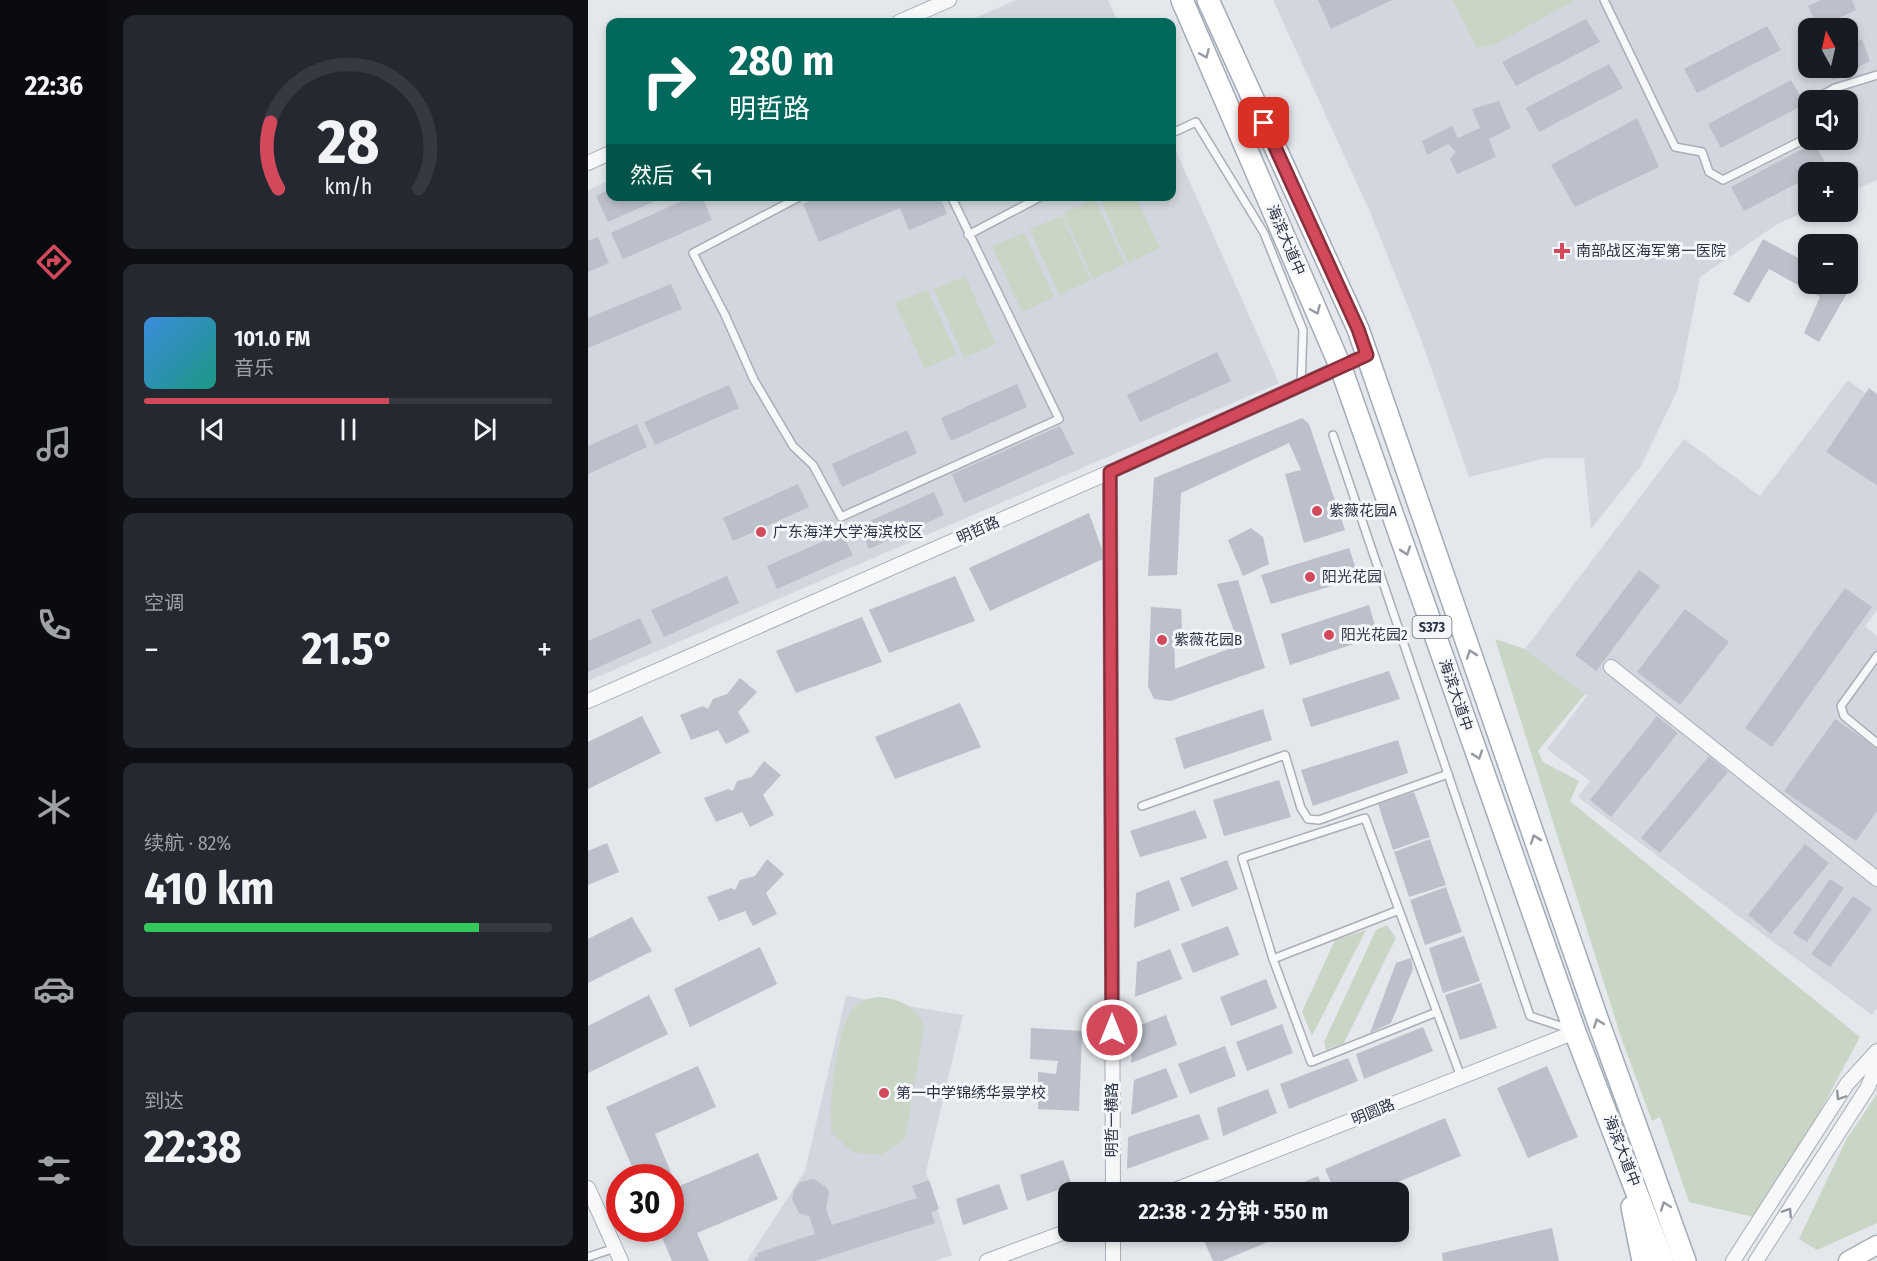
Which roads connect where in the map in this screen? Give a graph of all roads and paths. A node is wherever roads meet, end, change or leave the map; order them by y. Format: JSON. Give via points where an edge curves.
{"nodes":[{"id":1,"x":949,"y":0,"type":"edge"},
{"id":2,"x":1182,"y":0,"type":"edge"},
{"id":3,"x":1208,"y":0,"type":"edge"},
{"id":4,"x":1604,"y":0,"type":"edge"},
{"id":5,"x":908,"y":18,"type":"edge"},
{"id":6,"x":1877,"y":75,"type":"edge"},
{"id":7,"x":1831,"y":90,"type":"edge"},
{"id":8,"x":1176,"y":131,"type":"edge"},
{"id":9,"x":1798,"y":142,"type":"edge"},
{"id":10,"x":606,"y":155,"type":"edge"},
{"id":11,"x":588,"y":163,"type":"edge"},
{"id":12,"x":792,"y":201,"type":"edge"},
{"id":13,"x":953,"y":201,"type":"edge"},
{"id":14,"x":1033,"y":201,"type":"edge"},
{"id":15,"x":968,"y":235,"type":"junction"},
{"id":16,"x":1367,"y":355,"type":"junction"},
{"id":17,"x":1341,"y":368,"type":"junction"},
{"id":18,"x":1301,"y":386,"type":"junction"},
{"id":19,"x":1333,"y":435,"type":"dead end"},
{"id":20,"x":1110,"y":472,"type":"junction"},
{"id":21,"x":1877,"y":656,"type":"edge"},
{"id":22,"x":1611,"y":667,"type":"dead end"},
{"id":23,"x":588,"y":701,"type":"edge"},
{"id":24,"x":1877,"y":743,"type":"edge"},
{"id":25,"x":1448,"y":774,"type":"junction"},
{"id":26,"x":1142,"y":806,"type":"dead end"},
{"id":27,"x":1877,"y":879,"type":"edge"},
{"id":28,"x":1399,"y":910,"type":"junction"},
{"id":29,"x":1273,"y":959,"type":"junction"},
{"id":30,"x":1437,"y":1012,"type":"junction"},
{"id":31,"x":1575,"y":1032,"type":"junction"},
{"id":32,"x":1877,"y":1051,"type":"edge"},
{"id":33,"x":1877,"y":1063,"type":"edge"},
{"id":34,"x":1461,"y":1077,"type":"junction"},
{"id":35,"x":1610,"y":1119,"type":"junction"},
{"id":36,"x":1113,"y":1182,"type":"edge"},
{"id":37,"x":1195,"y":1182,"type":"edge"},
{"id":38,"x":588,"y":1188,"type":"edge"},
{"id":39,"x":1058,"y":1236,"type":"edge"},
{"id":40,"x":1113,"y":1242,"type":"edge"},
{"id":41,"x":1877,"y":1245,"type":"edge"},
{"id":42,"x":615,"y":1248,"type":"junction"},
{"id":43,"x":588,"y":1257,"type":"edge"},
{"id":44,"x":621,"y":1261,"type":"edge"},
{"id":45,"x":987,"y":1261,"type":"edge"},
{"id":46,"x":1113,"y":1261,"type":"edge"},
{"id":47,"x":1643,"y":1261,"type":"edge"},
{"id":48,"x":1663,"y":1261,"type":"edge"},
{"id":49,"x":1685,"y":1261,"type":"edge"},
{"id":50,"x":1733,"y":1261,"type":"edge"},
{"id":51,"x":1756,"y":1261,"type":"edge"},
{"id":52,"x":1848,"y":1261,"type":"edge"}],
"edges":[{"from":1,"to":5,"type":"street"},
{"from":2,"to":17,"type":"main road","name":"海滨大道中","number":"S373","one_way":true},
{"from":3,"to":16,"type":"main road","name":"海滨大道中","number":"S373"},
{"from":4,"to":9,"type":"lane","via":[[1676,147],[1702,152],[1709,172],[1723,180]]},
{"from":6,"to":7,"type":"lane"},
{"from":8,"to":18,"type":"lane","via":[[1196,122],[1264,233],[1303,330]]},
{"from":10,"to":11,"type":"street"},
{"from":12,"to":15,"type":"lane","via":[[693,253],[754,380],[793,446],[813,465],[841,517],[1059,419]]},
{"from":13,"to":15,"type":"lane"},
{"from":14,"to":15,"type":"lane"},
{"from":16,"to":17,"type":"street","name":"明哲路"},
{"from":49,"to":16,"type":"main road","name":"海滨大道中","number":"S373","one_way":true},
{"from":17,"to":18,"type":"street","name":"明哲路"},
{"from":17,"to":31,"type":"main road","name":"海滨大道中","number":"S373","one_way":true},
{"from":18,"to":20,"type":"street","name":"明哲路"},
{"from":19,"to":25,"type":"lane"},
{"from":20,"to":23,"type":"street","name":"明哲路"},
{"from":20,"to":36,"type":"street","name":"明哲一横路"},
{"from":21,"to":24,"type":"lane","via":[[1841,706],[1844,716]]},
{"from":22,"to":27,"type":"street"},
{"from":25,"to":26,"type":"lane","via":[[1319,820],[1308,819],[1285,755]]},
{"from":25,"to":31,"type":"lane","via":[[1530,1016]]},
{"from":28,"to":29,"type":"lane"},
{"from":28,"to":29,"type":"lane","via":[[1365,818],[1242,858]]},
{"from":28,"to":30,"type":"lane"},
{"from":29,"to":30,"type":"lane","via":[[1311,1062]]},
{"from":30,"to":34,"type":"lane"},
{"from":31,"to":34,"type":"street","name":"明圆路"},
{"from":31,"to":35,"type":"main road","name":"海滨大道中","number":"S373"},
{"from":32,"to":50,"type":"street","one_way":true,"via":[[1847,1084]]},
{"from":51,"to":33,"type":"street","one_way":true,"via":[[1868,1087]]},
{"from":34,"to":37,"type":"street","name":"明圆路"},
{"from":35,"to":47,"type":"main road"},
{"from":35,"to":48,"type":"main road","name":"海滨大道中","number":"S373"},
{"from":38,"to":42,"type":"street"},
{"from":39,"to":45,"type":"street"},
{"from":40,"to":46,"type":"street"},
{"from":41,"to":52,"type":"street"},
{"from":42,"to":43,"type":"lane"},
{"from":42,"to":44,"type":"street"}]}
